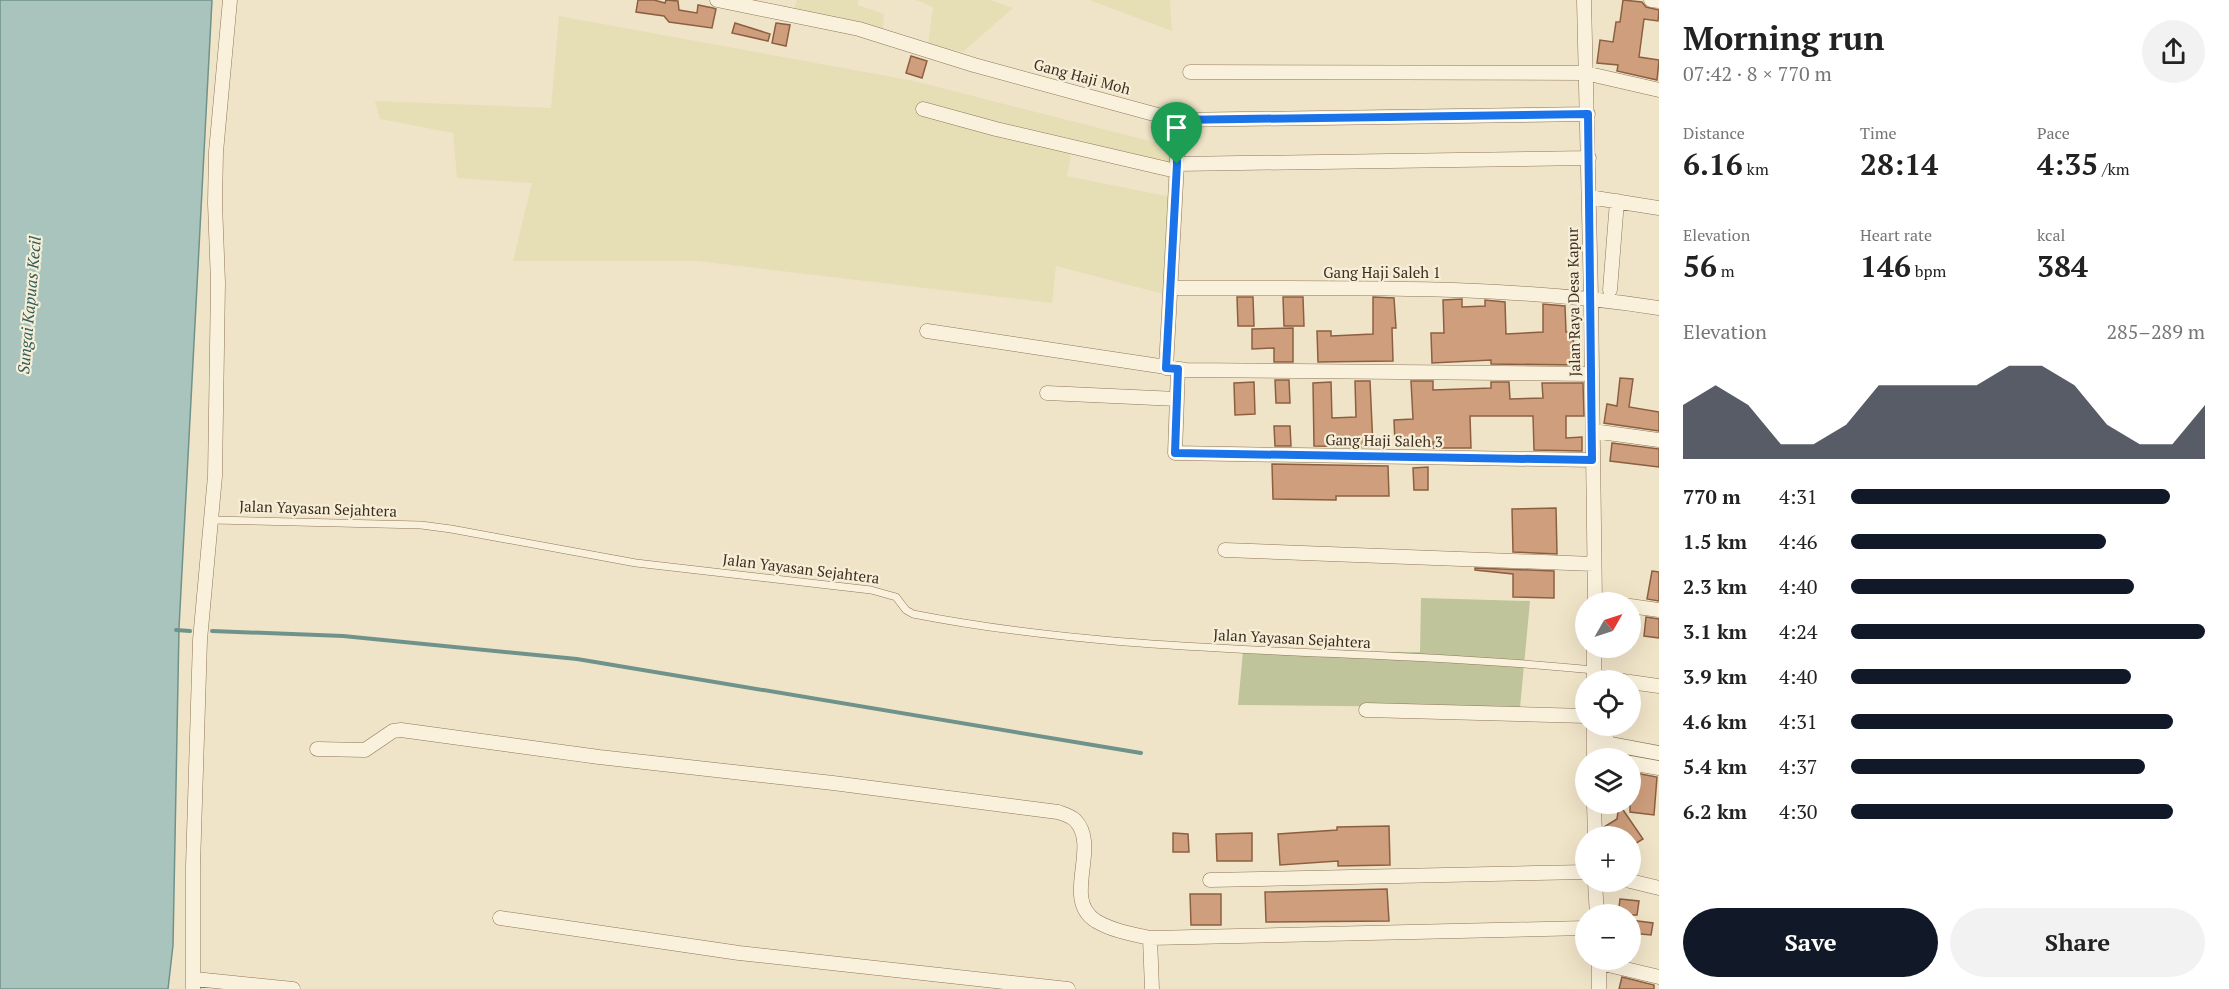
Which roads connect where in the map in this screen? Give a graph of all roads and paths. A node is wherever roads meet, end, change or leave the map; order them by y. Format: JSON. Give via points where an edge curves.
{"nodes":[{"id":1,"x":230,"y":0,"type":"edge"},
{"id":2,"x":717,"y":0,"type":"edge"},
{"id":3,"x":1584,"y":0,"type":"edge"},
{"id":4,"x":1651,"y":0,"type":"edge"},
{"id":5,"x":1659,"y":1,"type":"edge"},
{"id":6,"x":1190,"y":72,"type":"dead end"},
{"id":7,"x":1585,"y":74,"type":"junction"},
{"id":8,"x":1659,"y":90,"type":"edge"},
{"id":9,"x":923,"y":108,"type":"dead end"},
{"id":10,"x":1588,"y":114,"type":"junction"},
{"id":11,"x":1176,"y":120,"type":"junction"},
{"id":12,"x":1589,"y":158,"type":"junction"},
{"id":13,"x":1176,"y":167,"type":"junction"},
{"id":14,"x":1589,"y":197,"type":"junction"},
{"id":15,"x":1617,"y":201,"type":"junction"},
{"id":16,"x":1659,"y":208,"type":"edge"},
{"id":17,"x":1171,"y":288,"type":"junction"},
{"id":18,"x":1610,"y":290,"type":"dead end"},
{"id":19,"x":1591,"y":297,"type":"junction"},
{"id":20,"x":1659,"y":308,"type":"edge"},
{"id":21,"x":927,"y":331,"type":"dead end"},
{"id":22,"x":1172,"y":368,"type":"junction"},
{"id":23,"x":1592,"y":374,"type":"junction"},
{"id":24,"x":1047,"y":393,"type":"dead end"},
{"id":25,"x":1177,"y":399,"type":"junction"},
{"id":26,"x":1593,"y":431,"type":"junction"},
{"id":27,"x":1659,"y":441,"type":"edge"},
{"id":28,"x":1592,"y":460,"type":"junction"},
{"id":29,"x":213,"y":520,"type":"junction"},
{"id":30,"x":1225,"y":550,"type":"dead end"},
{"id":31,"x":1594,"y":564,"type":"junction"},
{"id":32,"x":1595,"y":592,"type":"edge"},
{"id":33,"x":1641,"y":608,"type":"edge"},
{"id":34,"x":1659,"y":610,"type":"edge"},
{"id":35,"x":1575,"y":673,"type":"edge"},
{"id":36,"x":1641,"y":684,"type":"edge"},
{"id":37,"x":1659,"y":686,"type":"edge"},
{"id":38,"x":1366,"y":710,"type":"dead end"},
{"id":39,"x":1575,"y":716,"type":"edge"},
{"id":40,"x":1598,"y":736,"type":"edge"},
{"id":41,"x":1603,"y":736,"type":"edge"},
{"id":42,"x":1600,"y":742,"type":"junction"},
{"id":43,"x":1598,"y":748,"type":"edge"},
{"id":44,"x":317,"y":749,"type":"dead end"},
{"id":45,"x":1659,"y":753,"type":"edge"},
{"id":46,"x":1641,"y":766,"type":"edge"},
{"id":47,"x":1659,"y":768,"type":"edge"},
{"id":48,"x":1575,"y":872,"type":"edge"},
{"id":49,"x":1210,"y":880,"type":"dead end"},
{"id":50,"x":1641,"y":884,"type":"edge"},
{"id":51,"x":1659,"y":888,"type":"edge"},
{"id":52,"x":500,"y":918,"type":"dead end"},
{"id":53,"x":1575,"y":928,"type":"edge"},
{"id":54,"x":1150,"y":938,"type":"junction"},
{"id":55,"x":1600,"y":970,"type":"edge"},
{"id":56,"x":1631,"y":970,"type":"edge"},
{"id":57,"x":1659,"y":977,"type":"edge"},
{"id":58,"x":194,"y":984,"type":"edge"},
{"id":59,"x":293,"y":989,"type":"edge"},
{"id":60,"x":1068,"y":989,"type":"edge"},
{"id":61,"x":1152,"y":989,"type":"edge"},
{"id":62,"x":1599,"y":989,"type":"edge"}],
"edges":[{"from":1,"to":29,"type":"street","via":[[214,203],[218,283]]},
{"from":2,"to":11,"type":"street","name":"Gang Haji Moh","via":[[859,29]]},
{"from":3,"to":7,"type":"street","name":"Jalan Raya Desa Kapur"},
{"from":4,"to":5,"type":"street"},
{"from":6,"to":7,"type":"street"},
{"from":7,"to":8,"type":"street"},
{"from":7,"to":10,"type":"street","name":"Jalan Raya Desa Kapur"},
{"from":9,"to":13,"type":"street","via":[[996,129]]},
{"from":10,"to":11,"type":"street","name":"Gang Haji Moh"},
{"from":10,"to":12,"type":"street","name":"Jalan Raya Desa Kapur"},
{"from":11,"to":13,"type":"street"},
{"from":12,"to":13,"type":"street"},
{"from":12,"to":14,"type":"street","name":"Jalan Raya Desa Kapur"},
{"from":13,"to":17,"type":"street"},
{"from":14,"to":15,"type":"street"},
{"from":14,"to":19,"type":"street","name":"Jalan Raya Desa Kapur"},
{"from":15,"to":16,"type":"street"},
{"from":15,"to":18,"type":"street"},
{"from":17,"to":19,"type":"street","name":"Gang Haji Saleh 1","via":[[1443,290]]},
{"from":17,"to":22,"type":"street"},
{"from":19,"to":20,"type":"street","name":"Gang Haji Saleh 1"},
{"from":19,"to":23,"type":"street","name":"Jalan Raya Desa Kapur"},
{"from":21,"to":22,"type":"street"},
{"from":22,"to":23,"type":"street"},
{"from":22,"to":25,"type":"street"},
{"from":23,"to":26,"type":"street","name":"Jalan Raya Desa Kapur"},
{"from":24,"to":25,"type":"street"},
{"from":25,"to":28,"type":"street","name":"Gang Haji Saleh 3","via":[[1175,453]]},
{"from":26,"to":27,"type":"street"},
{"from":26,"to":28,"type":"street","name":"Jalan Raya Desa Kapur"},
{"from":28,"to":31,"type":"street","name":"Jalan Raya Desa Kapur"},
{"from":29,"to":35,"type":"lane","name":"Jalan Yayasan Sejahtera","via":[[451,529],[605,559],[880,591],[896,597],[913,614],[1027,633],[1189,647],[1504,661]]},
{"from":29,"to":58,"type":"street","via":[[200,640],[193,866]]},
{"from":30,"to":31,"type":"street"},
{"from":31,"to":32,"type":"street","name":"Jalan Raya Desa Kapur"},
{"from":33,"to":34,"type":"street"},
{"from":36,"to":37,"type":"street"},
{"from":38,"to":39,"type":"street"},
{"from":40,"to":42,"type":"street"},
{"from":41,"to":42,"type":"street"},
{"from":42,"to":43,"type":"street"},
{"from":42,"to":45,"type":"street"},
{"from":44,"to":54,"type":"street","via":[[365,750],[390,732],[401,730],[1058,812],[1074,818],[1080,828],[1085,853],[1083,906],[1095,920],[1122,932]]},
{"from":46,"to":47,"type":"street"},
{"from":48,"to":49,"type":"street"},
{"from":50,"to":51,"type":"street"},
{"from":52,"to":60,"type":"street","via":[[750,954]]},
{"from":53,"to":54,"type":"street"},
{"from":54,"to":61,"type":"street"},
{"from":55,"to":62,"type":"street"},
{"from":56,"to":57,"type":"street"},
{"from":58,"to":59,"type":"street"}]}
